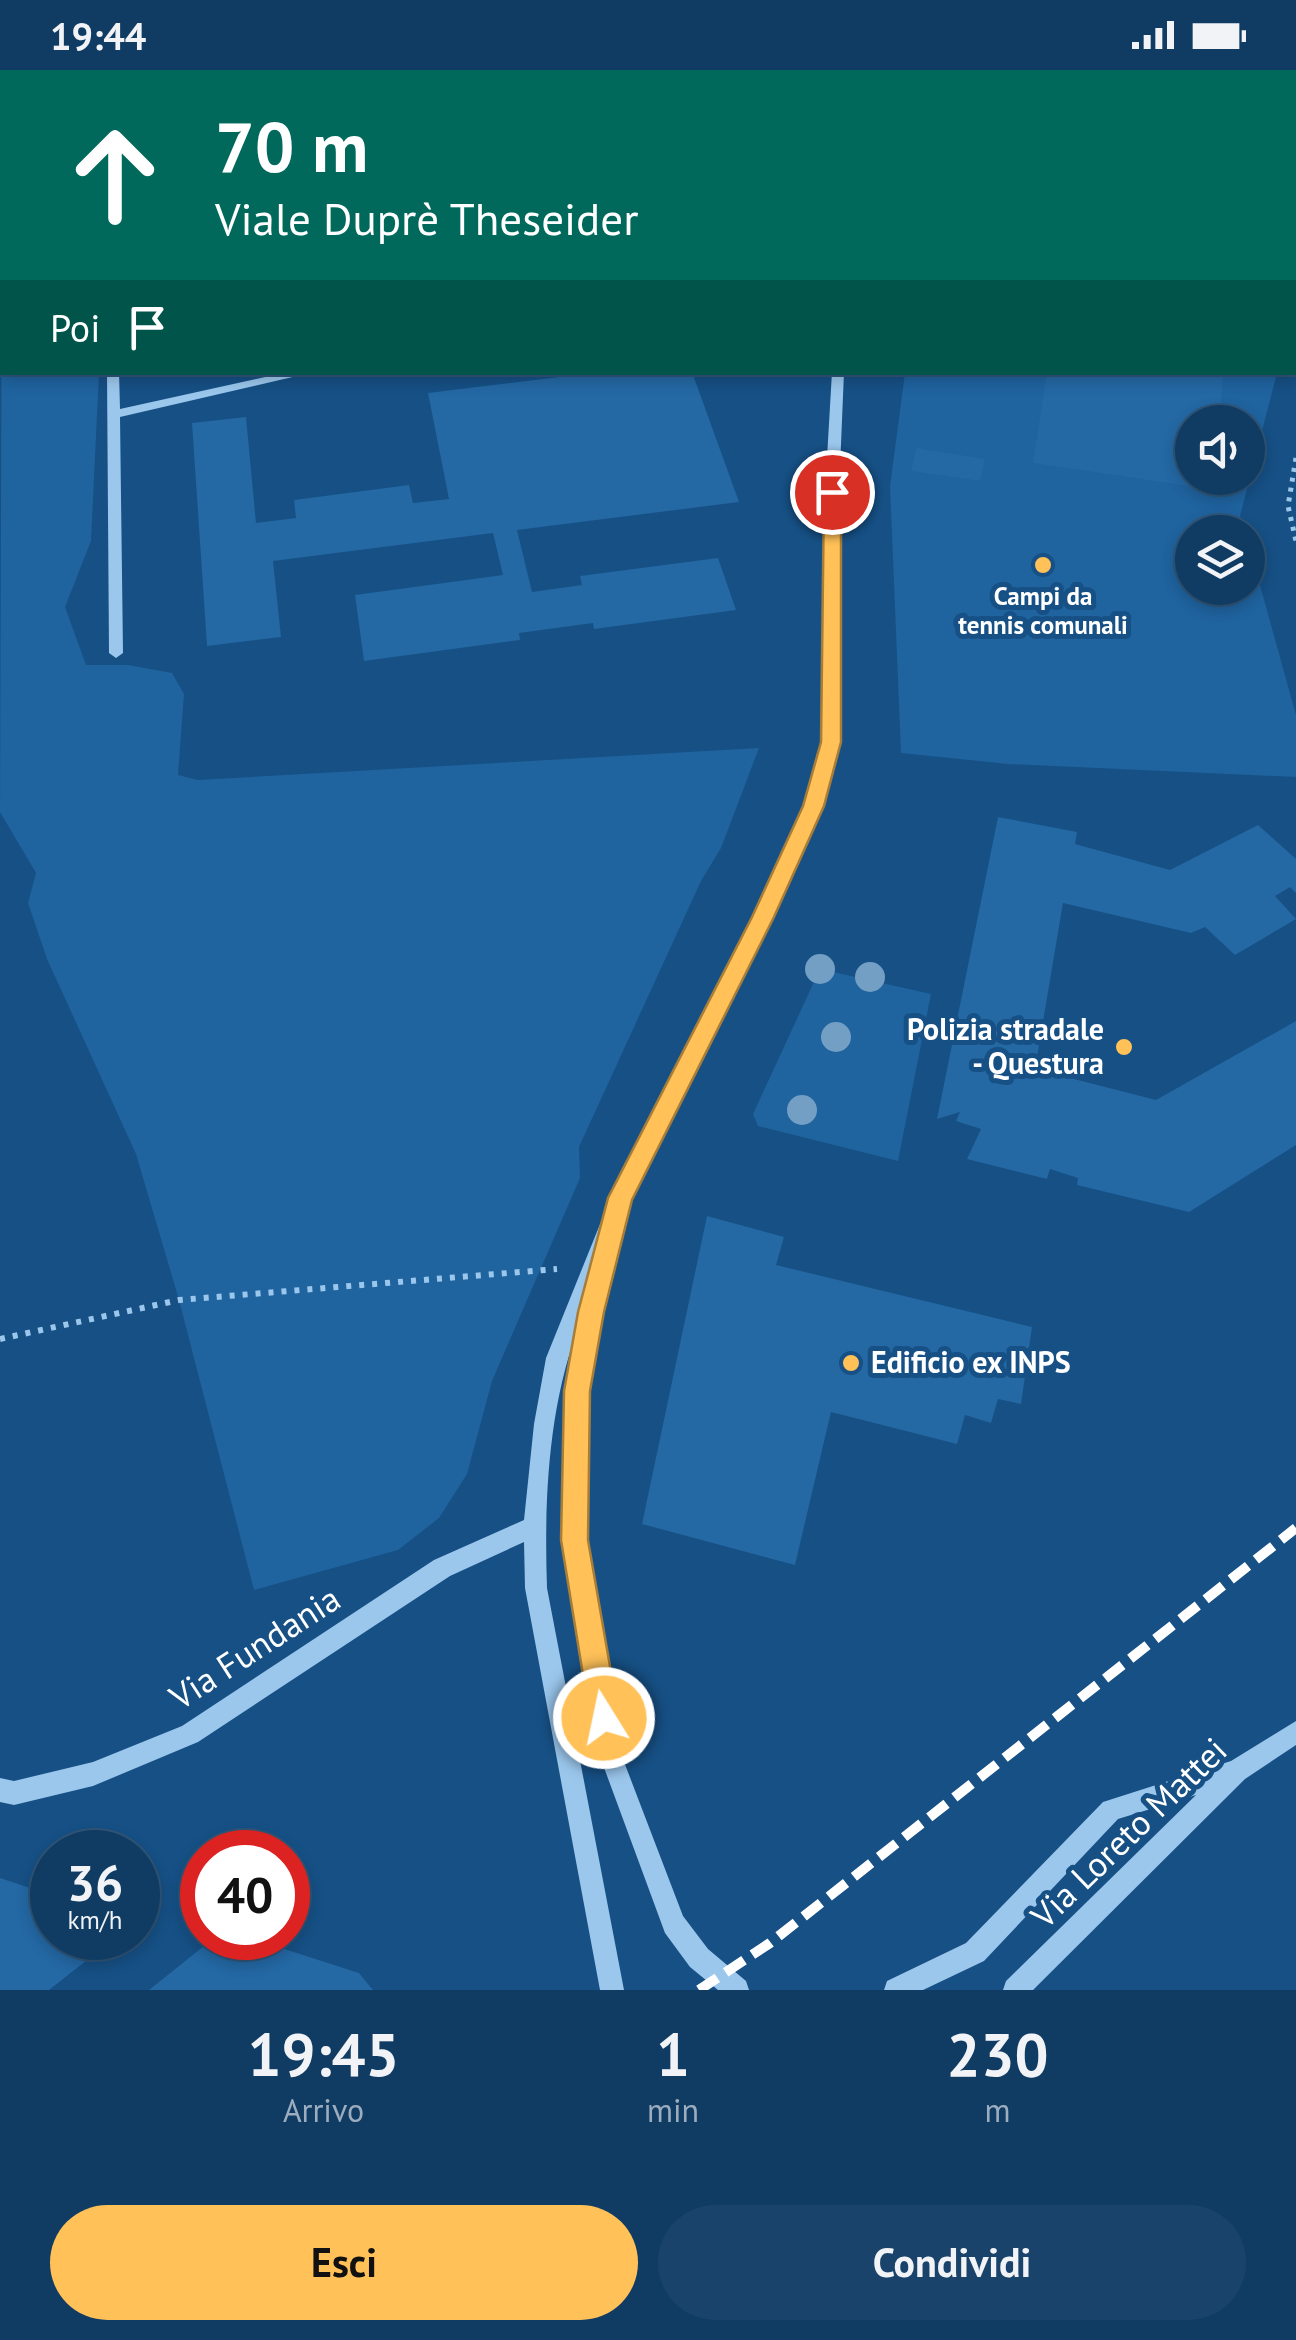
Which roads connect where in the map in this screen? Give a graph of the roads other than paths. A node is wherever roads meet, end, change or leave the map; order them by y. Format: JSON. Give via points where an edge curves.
{"nodes":[{"id":1,"x":113,"y":375,"type":"edge"},
{"id":2,"x":294,"y":375,"type":"edge"},
{"id":3,"x":838,"y":375,"type":"edge"},
{"id":4,"x":114,"y":414,"type":"junction"},
{"id":5,"x":116,"y":653,"type":"dead end"},
{"id":6,"x":620,"y":1198,"type":"junction"},
{"id":7,"x":534,"y":1526,"type":"junction"},
{"id":8,"x":1296,"y":1732,"type":"edge"},
{"id":9,"x":1237,"y":1771,"type":"junction"},
{"id":10,"x":0,"y":1790,"type":"edge"},
{"id":11,"x":1020,"y":1987,"type":"edge"},
{"id":12,"x":612,"y":1990,"type":"edge"},
{"id":13,"x":736,"y":1990,"type":"edge"},
{"id":14,"x":896,"y":1990,"type":"edge"}],
"edges":[{"from":1,"to":4,"type":"street"},
{"from":2,"to":4,"type":"street"},
{"from":3,"to":6,"type":"street","via":[[831,742],[814,806],[763,917]]},
{"from":4,"to":5,"type":"street"},
{"from":6,"to":7,"type":"street","via":[[556,1358]]},
{"from":6,"to":13,"type":"street","via":[[577,1391],[574,1540],[610,1754],[674,1924]]},
{"from":7,"to":10,"type":"street","name":"Via Fundania","via":[[442,1568],[190,1734],[93,1774],[14,1793]]},
{"from":7,"to":12,"type":"street","via":[[536,1588]]},
{"from":8,"to":9,"type":"street","name":"Via Loreto Mattei"},
{"from":9,"to":11,"type":"street","name":"Via Loreto Mattei"},
{"from":9,"to":14,"type":"street","via":[[1111,1810],[975,1952]]}]}
